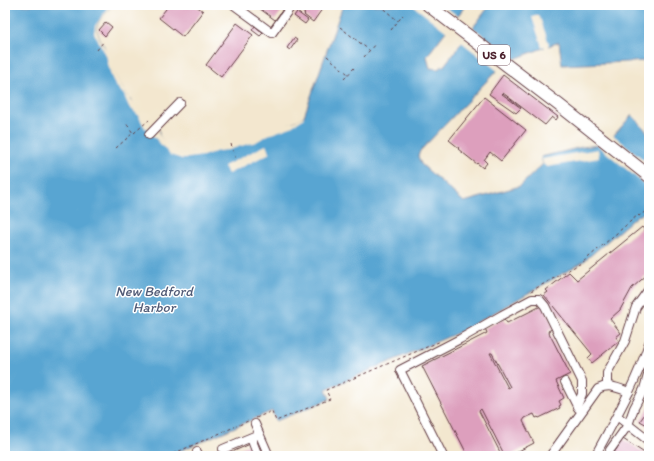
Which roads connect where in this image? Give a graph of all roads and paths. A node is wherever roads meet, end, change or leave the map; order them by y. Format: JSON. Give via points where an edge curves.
{"nodes":[{"id":1,"x":234,"y":5,"type":"edge"},
{"id":2,"x":292,"y":5,"type":"edge"},
{"id":3,"x":379,"y":5,"type":"edge"},
{"id":4,"x":428,"y":5,"type":"edge"},
{"id":5,"x":403,"y":15,"type":"dead end"},
{"id":6,"x":398,"y":21,"type":"junction"},
{"id":7,"x":336,"y":24,"type":"dead end"},
{"id":8,"x":391,"y":30,"type":"dead end"},
{"id":9,"x":104,"y":41,"type":"dead end"},
{"id":10,"x":374,"y":44,"type":"dead end"},
{"id":11,"x":96,"y":50,"type":"dead end"},
{"id":12,"x":369,"y":50,"type":"junction"},
{"id":13,"x":326,"y":56,"type":"dead end"},
{"id":14,"x":364,"y":57,"type":"dead end"},
{"id":15,"x":354,"y":68,"type":"dead end"},
{"id":16,"x":348,"y":74,"type":"junction"},
{"id":17,"x":344,"y":79,"type":"dead end"},
{"id":18,"x":180,"y":103,"type":"dead end"},
{"id":19,"x":149,"y":120,"type":"dead end"},
{"id":20,"x":126,"y":123,"type":"dead end"},
{"id":21,"x":131,"y":135,"type":"junction"},
{"id":22,"x":149,"y":135,"type":"dead end"},
{"id":23,"x":230,"y":144,"type":"dead end"},
{"id":24,"x":116,"y":148,"type":"dead end"},
{"id":25,"x":236,"y":160,"type":"dead end"},
{"id":26,"x":649,"y":176,"type":"edge"},
{"id":27,"x":649,"y":209,"type":"edge"},
{"id":28,"x":583,"y":262,"type":"dead end"},
{"id":29,"x":649,"y":289,"type":"edge"},
{"id":30,"x":649,"y":343,"type":"edge"},
{"id":31,"x":386,"y":365,"type":"dead end"},
{"id":32,"x":649,"y":374,"type":"edge"},
{"id":33,"x":565,"y":382,"type":"dead end"},
{"id":34,"x":607,"y":386,"type":"junction"},
{"id":35,"x":629,"y":392,"type":"junction"},
{"id":36,"x":582,"y":394,"type":"junction"},
{"id":37,"x":591,"y":397,"type":"junction"},
{"id":38,"x":579,"y":409,"type":"junction"},
{"id":39,"x":617,"y":416,"type":"junction"},
{"id":40,"x":255,"y":424,"type":"dead end"},
{"id":41,"x":628,"y":425,"type":"junction"},
{"id":42,"x":259,"y":434,"type":"junction"},
{"id":43,"x":251,"y":438,"type":"junction"},
{"id":44,"x":649,"y":441,"type":"edge"},
{"id":45,"x":224,"y":449,"type":"dead end"},
{"id":46,"x":610,"y":450,"type":"dead end"},
{"id":47,"x":168,"y":456,"type":"edge"},
{"id":48,"x":258,"y":456,"type":"edge"},
{"id":49,"x":269,"y":456,"type":"edge"},
{"id":50,"x":443,"y":456,"type":"edge"},
{"id":51,"x":550,"y":456,"type":"edge"},
{"id":52,"x":595,"y":456,"type":"edge"}],
"edges":[{"from":1,"to":2,"type":"street","via":[[272,33]]},
{"from":3,"to":6,"type":"path"},
{"from":4,"to":26,"type":"highway","number":"US 6"},
{"from":5,"to":6,"type":"path"},
{"from":6,"to":8,"type":"path"},
{"from":7,"to":12,"type":"path"},
{"from":9,"to":11,"type":"path"},
{"from":10,"to":12,"type":"path"},
{"from":12,"to":14,"type":"path"},
{"from":13,"to":16,"type":"path"},
{"from":15,"to":16,"type":"path"},
{"from":16,"to":17,"type":"path"},
{"from":18,"to":22,"type":"street"},
{"from":19,"to":21,"type":"path"},
{"from":20,"to":21,"type":"path","via":[[134,133]]},
{"from":21,"to":24,"type":"path"},
{"from":23,"to":25,"type":"path"},
{"from":27,"to":28,"type":"path","via":[[638,215]]},
{"from":29,"to":34,"type":"street","via":[[636,307],[626,341],[607,373]]},
{"from":30,"to":35,"type":"street"},
{"from":31,"to":47,"type":"path","via":[[326,390],[330,399],[276,421],[272,411]]},
{"from":32,"to":41,"type":"street"},
{"from":33,"to":38,"type":"street"},
{"from":34,"to":35,"type":"street"},
{"from":34,"to":37,"type":"street","via":[[598,389]]},
{"from":35,"to":39,"type":"street"},
{"from":36,"to":37,"type":"street"},
{"from":36,"to":38,"type":"street"},
{"from":36,"to":50,"type":"street","via":[[582,381],[547,308],[539,299],[532,299],[460,340],[400,370]]},
{"from":37,"to":38,"type":"street"},
{"from":38,"to":51,"type":"street"},
{"from":39,"to":41,"type":"street"},
{"from":39,"to":52,"type":"street"},
{"from":40,"to":42,"type":"street"},
{"from":41,"to":44,"type":"street"},
{"from":41,"to":46,"type":"street"},
{"from":42,"to":43,"type":"street"},
{"from":42,"to":49,"type":"street"},
{"from":43,"to":45,"type":"street"},
{"from":43,"to":48,"type":"street"}]}
